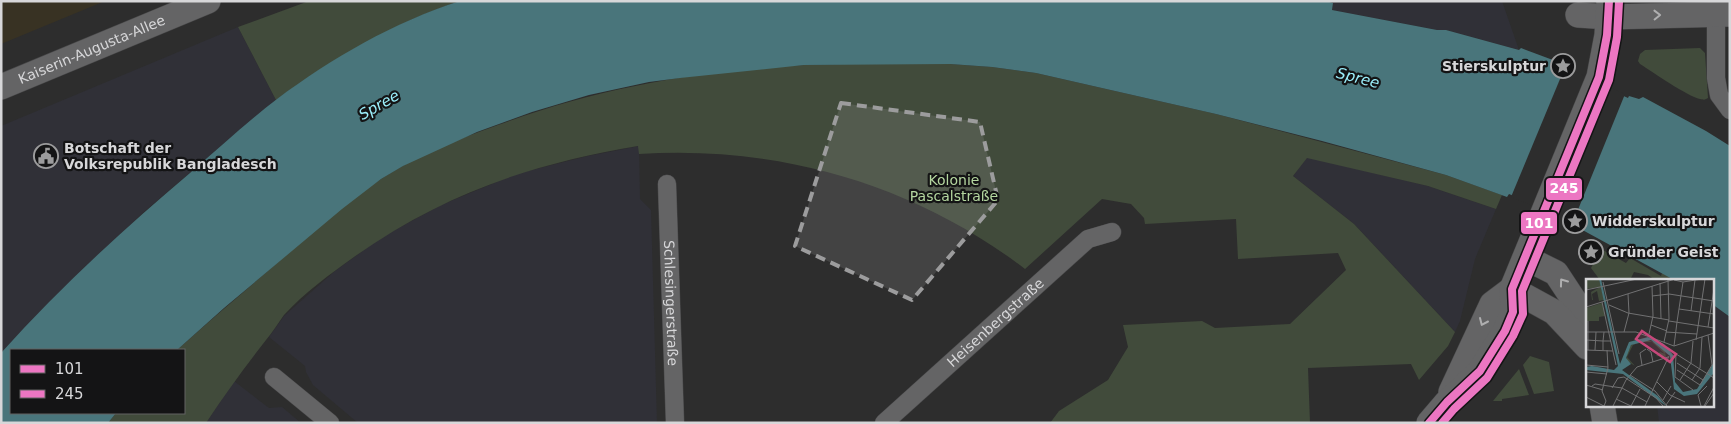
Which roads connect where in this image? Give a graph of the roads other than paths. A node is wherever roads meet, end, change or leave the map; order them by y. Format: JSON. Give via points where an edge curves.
{"nodes":[{"id":1,"x":208,"y":1,"type":"edge"},
{"id":2,"x":1579,"y":6,"type":"edge"},
{"id":3,"x":1609,"y":9,"type":"edge"},
{"id":4,"x":1720,"y":10,"type":"edge"},
{"id":5,"x":1601,"y":69,"type":"junction"},
{"id":6,"x":1,"y":87,"type":"edge"},
{"id":7,"x":1730,"y":110,"type":"edge"},
{"id":8,"x":667,"y":184,"type":"dead end"},
{"id":9,"x":1112,"y":232,"type":"dead end"},
{"id":10,"x":1526,"y":258,"type":"junction"},
{"id":11,"x":1512,"y":289,"type":"junction"},
{"id":12,"x":1586,"y":318,"type":"edge"},
{"id":13,"x":1586,"y":346,"type":"edge"},
{"id":14,"x":274,"y":377,"type":"dead end"},
{"id":15,"x":1602,"y":406,"type":"edge"},
{"id":16,"x":330,"y":423,"type":"edge"},
{"id":17,"x":675,"y":423,"type":"edge"},
{"id":18,"x":884,"y":423,"type":"edge"},
{"id":19,"x":1429,"y":423,"type":"edge"},
{"id":20,"x":1605,"y":423,"type":"edge"}],
"edges":[{"from":1,"to":6,"type":"main road","name":"Kaiserin-Augusta-Allee"},
{"from":2,"to":3,"type":"main road"},
{"from":2,"to":5,"type":"main road"},
{"from":3,"to":4,"type":"main road","one_way":true},
{"from":3,"to":5,"type":"main road"},
{"from":4,"to":7,"type":"street","via":[[1716,78],[1719,95]]},
{"from":5,"to":10,"type":"main road"},
{"from":8,"to":17,"type":"street","name":"Schlesingerstraße"},
{"from":9,"to":18,"type":"street","name":"Heisenbergstraße","via":[[1088,239]]},
{"from":10,"to":11,"type":"main road"},
{"from":12,"to":10,"type":"main road","one_way":true,"via":[[1556,273]]},
{"from":11,"to":13,"type":"main road","via":[[1554,312]]},
{"from":11,"to":19,"type":"main road","via":[[1513,312],[1505,331],[1480,371]]},
{"from":14,"to":16,"type":"street"},
{"from":15,"to":20,"type":"main road"}]}
